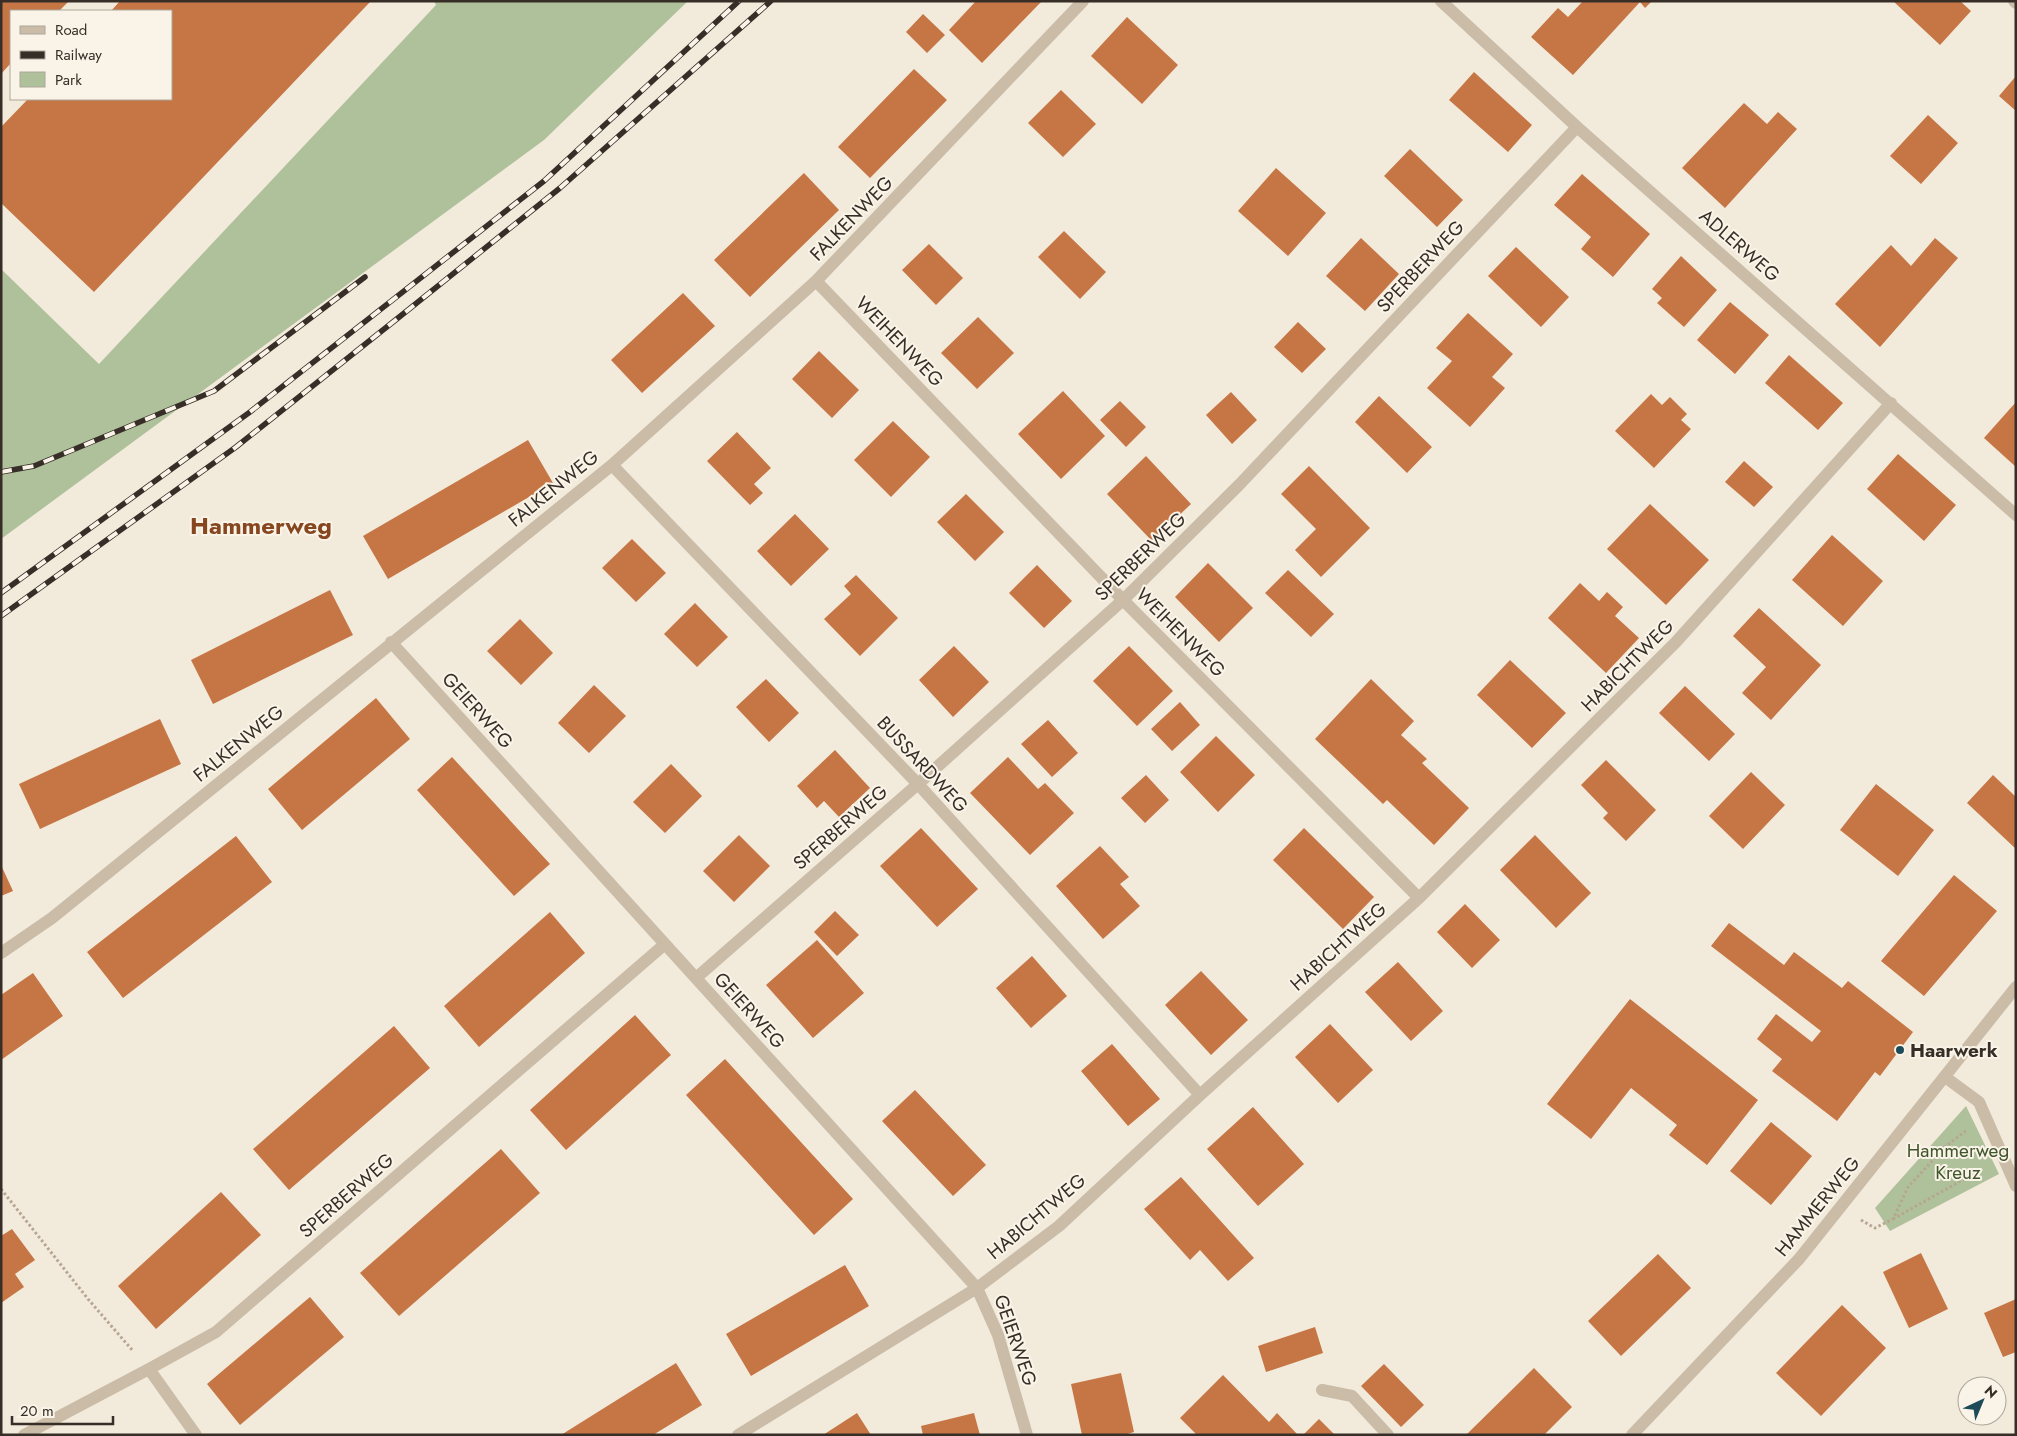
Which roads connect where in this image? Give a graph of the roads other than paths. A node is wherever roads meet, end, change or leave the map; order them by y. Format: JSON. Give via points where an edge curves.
{"nodes":[{"id":1,"x":1083,"y":1,"type":"edge"},
{"id":2,"x":1441,"y":1,"type":"edge"},
{"id":3,"x":1577,"y":127,"type":"junction"},
{"id":4,"x":816,"y":281,"type":"junction"},
{"id":5,"x":1892,"y":403,"type":"junction"},
{"id":6,"x":612,"y":465,"type":"junction"},
{"id":7,"x":2016,"y":515,"type":"edge"},
{"id":8,"x":1123,"y":600,"type":"junction"},
{"id":9,"x":391,"y":642,"type":"junction"},
{"id":10,"x":918,"y":784,"type":"junction"},
{"id":11,"x":1419,"y":898,"type":"junction"},
{"id":12,"x":665,"y":944,"type":"junction"},
{"id":13,"x":1,"y":953,"type":"edge"},
{"id":14,"x":696,"y":978,"type":"junction"},
{"id":15,"x":2016,"y":987,"type":"edge"},
{"id":16,"x":1945,"y":1077,"type":"junction"},
{"id":17,"x":1200,"y":1095,"type":"junction"},
{"id":18,"x":2016,"y":1186,"type":"edge"},
{"id":19,"x":977,"y":1288,"type":"junction"},
{"id":20,"x":149,"y":1370,"type":"junction"},
{"id":21,"x":1322,"y":1390,"type":"dead end"},
{"id":22,"x":24,"y":1435,"type":"edge"},
{"id":23,"x":196,"y":1435,"type":"edge"},
{"id":24,"x":738,"y":1435,"type":"edge"},
{"id":25,"x":1027,"y":1435,"type":"edge"},
{"id":26,"x":1388,"y":1435,"type":"edge"},
{"id":27,"x":1632,"y":1435,"type":"edge"}],
"edges":[{"from":1,"to":4,"type":"street","name":"FALKENWEG"},
{"from":2,"to":3,"type":"street","name":"ADLERWEG"},
{"from":3,"to":5,"type":"street","name":"ADLERWEG"},
{"from":3,"to":8,"type":"street","name":"SPERBERWEG","via":[[1246,478]]},
{"from":4,"to":6,"type":"street","name":"FALKENWEG"},
{"from":4,"to":8,"type":"street","name":"WEIHENWEG"},
{"from":5,"to":7,"type":"street","name":"ADLERWEG"},
{"from":5,"to":11,"type":"street","name":"HABICHTWEG","via":[[1676,642]]},
{"from":6,"to":9,"type":"street","name":"FALKENWEG"},
{"from":6,"to":10,"type":"street","name":"BUSSARDWEG"},
{"from":8,"to":10,"type":"street","name":"SPERBERWEG"},
{"from":8,"to":11,"type":"street","name":"WEIHENWEG"},
{"from":9,"to":12,"type":"street","name":"GEIERWEG"},
{"from":9,"to":13,"type":"street","name":"FALKENWEG","via":[[52,918]]},
{"from":10,"to":14,"type":"street","name":"SPERBERWEG"},
{"from":10,"to":17,"type":"street","name":"BUSSARDWEG"},
{"from":11,"to":17,"type":"street","name":"HABICHTWEG"},
{"from":12,"to":14,"type":"street","name":"GEIERWEG"},
{"from":12,"to":20,"type":"street","name":"SPERBERWEG","via":[[216,1332]]},
{"from":14,"to":19,"type":"street","name":"GEIERWEG"},
{"from":15,"to":16,"type":"street","name":"HAMMERWEG"},
{"from":16,"to":18,"type":"street","via":[[1979,1102]]},
{"from":16,"to":27,"type":"street","name":"HAMMERWEG","via":[[1799,1259]]},
{"from":17,"to":19,"type":"street","name":"HABICHTWEG","via":[[1059,1226]]},
{"from":19,"to":24,"type":"street","name":"HABICHTWEG"},
{"from":19,"to":25,"type":"street","name":"GEIERWEG","via":[[998,1335]]},
{"from":20,"to":22,"type":"street","name":"SPERBERWEG"},
{"from":20,"to":23,"type":"street"},
{"from":21,"to":26,"type":"street","via":[[1352,1396]]}]}
